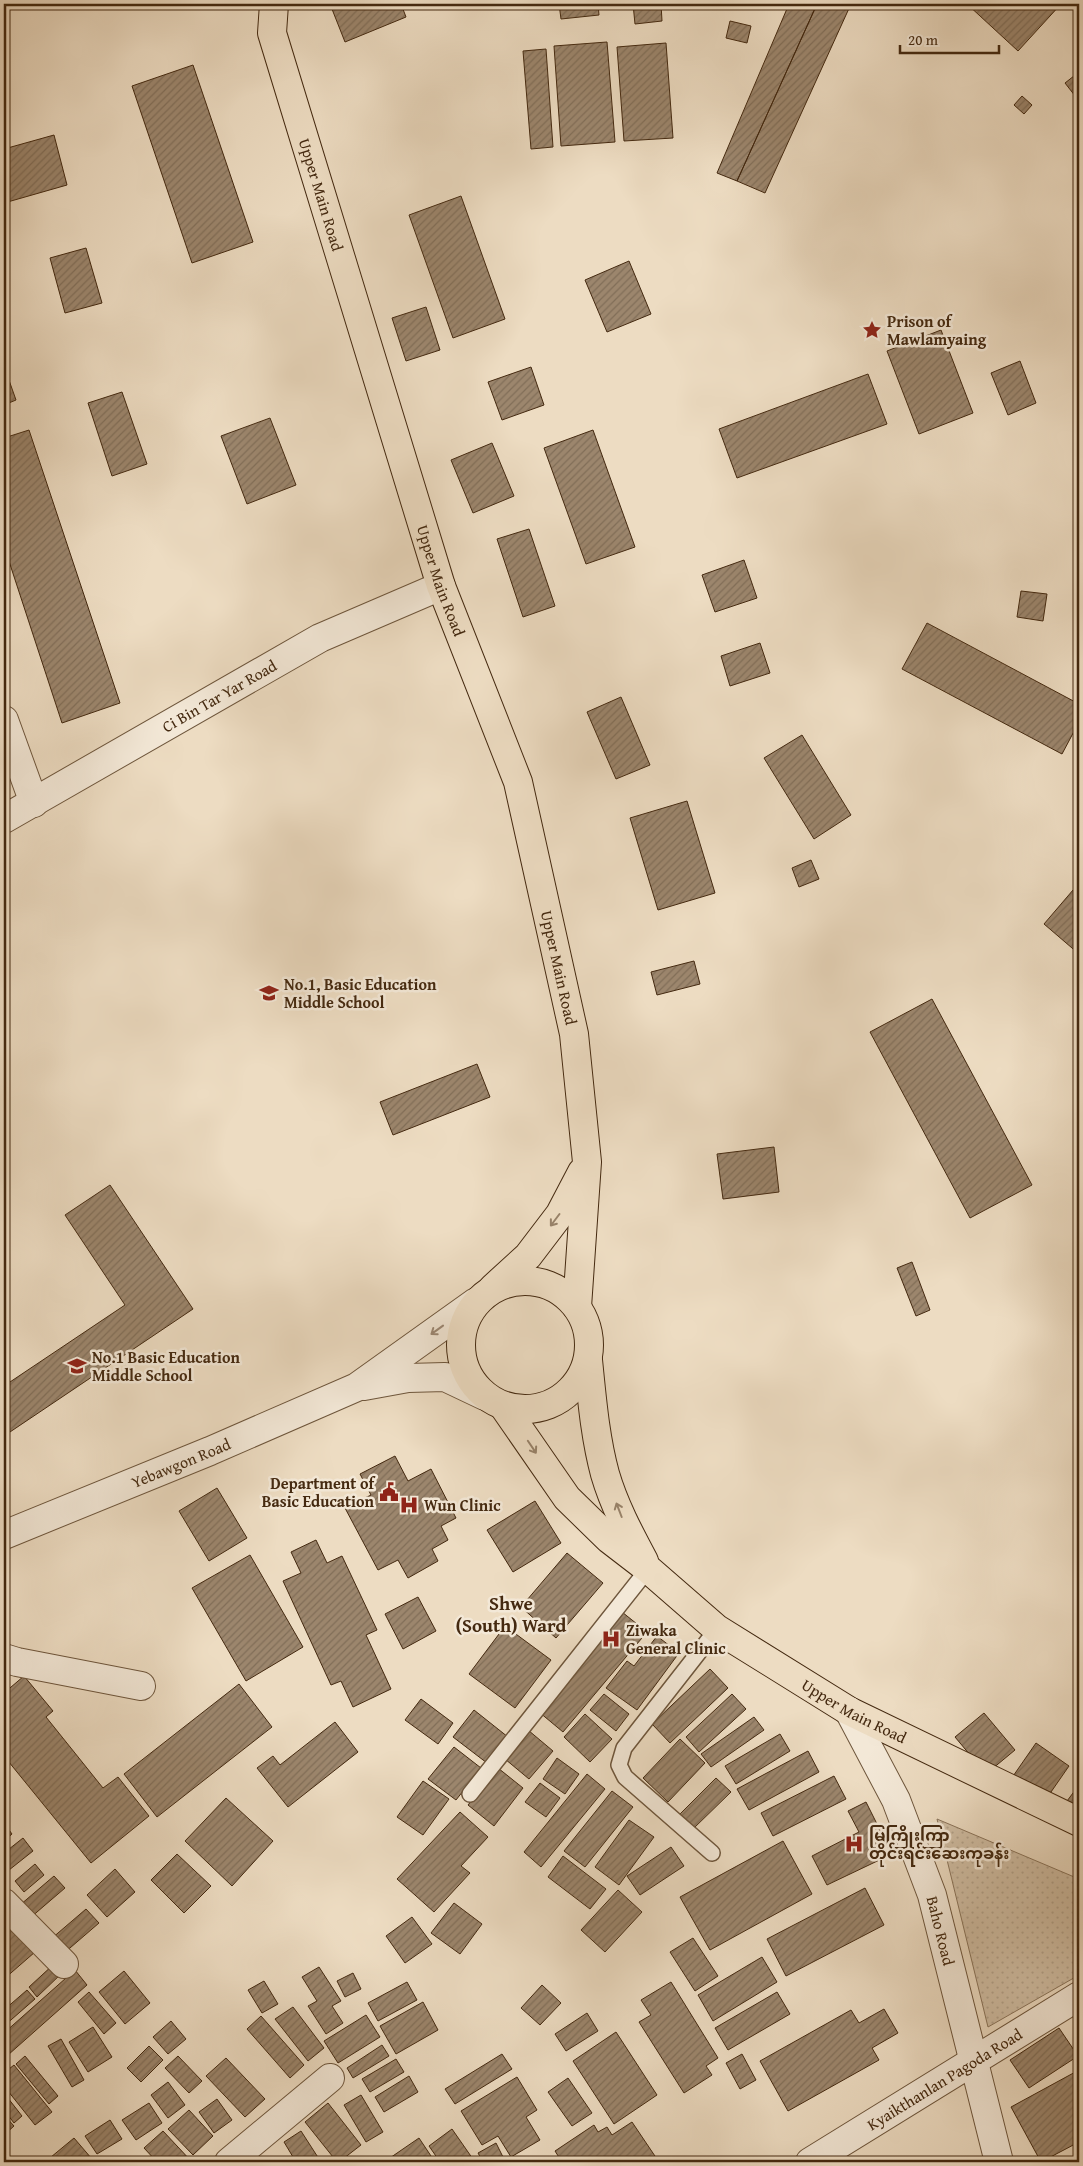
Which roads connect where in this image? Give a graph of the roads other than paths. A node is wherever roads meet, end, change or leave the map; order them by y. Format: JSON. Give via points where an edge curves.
{"nodes":[{"id":1,"x":274,"y":4,"type":"edge"},
{"id":2,"x":441,"y":586,"type":"junction"},
{"id":3,"x":4,"y":720,"type":"edge"},
{"id":4,"x":34,"y":803,"type":"junction"},
{"id":5,"x":4,"y":819,"type":"edge"},
{"id":6,"x":587,"y":1162,"type":"junction"},
{"id":7,"x":485,"y":1295,"type":"junction"},
{"id":8,"x":577,"y":1307,"type":"junction"},
{"id":9,"x":588,"y":1360,"type":"junction"},
{"id":10,"x":357,"y":1387,"type":"junction"},
{"id":11,"x":495,"y":1401,"type":"junction"},
{"id":12,"x":4,"y":1535,"type":"edge"},
{"id":13,"x":648,"y":1569,"type":"junction"},
{"id":14,"x":717,"y":1629,"type":"junction"},
{"id":15,"x":4,"y":1658,"type":"edge"},
{"id":16,"x":141,"y":1686,"type":"dead end"},
{"id":17,"x":849,"y":1712,"type":"junction"},
{"id":18,"x":470,"y":1794,"type":"dead end"},
{"id":19,"x":1079,"y":1822,"type":"edge"},
{"id":20,"x":712,"y":1853,"type":"dead end"},
{"id":21,"x":4,"y":1903,"type":"edge"},
{"id":22,"x":64,"y":1964,"type":"dead end"},
{"id":23,"x":1079,"y":1996,"type":"edge"},
{"id":24,"x":975,"y":2059,"type":"junction"},
{"id":25,"x":330,"y":2078,"type":"dead end"},
{"id":26,"x":229,"y":2162,"type":"edge"},
{"id":27,"x":810,"y":2162,"type":"edge"},
{"id":28,"x":998,"y":2162,"type":"edge"}],
"edges":[{"from":1,"to":2,"type":"main road","name":"Upper Main Road","via":[[272,33]]},
{"from":2,"to":4,"type":"street","name":"Ci Bin Tar Yar Road","via":[[320,638]]},
{"from":2,"to":6,"type":"main road","name":"Upper Main Road","via":[[518,782],[574,1034]]},
{"from":3,"to":4,"type":"street"},
{"from":4,"to":5,"type":"street","name":"Ci Bin Tar Yar Road"},
{"from":6,"to":7,"type":"main road","one_way":true,"via":[[560,1214],[528,1256]]},
{"from":6,"to":8,"type":"main road","name":"Upper Main Road"},
{"from":7,"to":8,"type":"main road","via":[[515,1281],[539,1282],[560,1290]]},
{"from":7,"to":10,"type":"street","one_way":true},
{"from":7,"to":11,"type":"main road","via":[[465,1320],[460,1340],[462,1362],[471,1381]]},
{"from":8,"to":9,"type":"main road","via":[[586,1323],[590,1342]]},
{"from":9,"to":11,"type":"main road","via":[[579,1380],[565,1396],[546,1406],[525,1410]]},
{"from":13,"to":9,"type":"main road","one_way":true,"via":[[624,1523],[605,1475],[594,1426]]},
{"from":10,"to":11,"type":"street","via":[[408,1378],[445,1377]]},
{"from":10,"to":12,"type":"street","name":"Yebawgon Road"},
{"from":11,"to":13,"type":"main road","name":"Upper Main Road","one_way":true,"via":[[566,1498],[609,1539]]},
{"from":13,"to":14,"type":"main road","name":"Upper Main Road"},
{"from":13,"to":18,"type":"lane"},
{"from":14,"to":17,"type":"main road","name":"Upper Main Road"},
{"from":14,"to":20,"type":"lane","via":[[624,1748],[620,1765],[625,1777]]},
{"from":15,"to":16,"type":"street"},
{"from":17,"to":19,"type":"main road","name":"Upper Main Road"},
{"from":17,"to":24,"type":"street","name":"Baho Road","via":[[896,1800],[932,1895]]},
{"from":21,"to":22,"type":"street"},
{"from":23,"to":24,"type":"street","name":"Kyaikthanlan Pagoda Road"},
{"from":24,"to":27,"type":"street","name":"Kyaikthanlan Pagoda Road"},
{"from":24,"to":28,"type":"street","name":"Baho Road"},
{"from":25,"to":26,"type":"street"}]}
